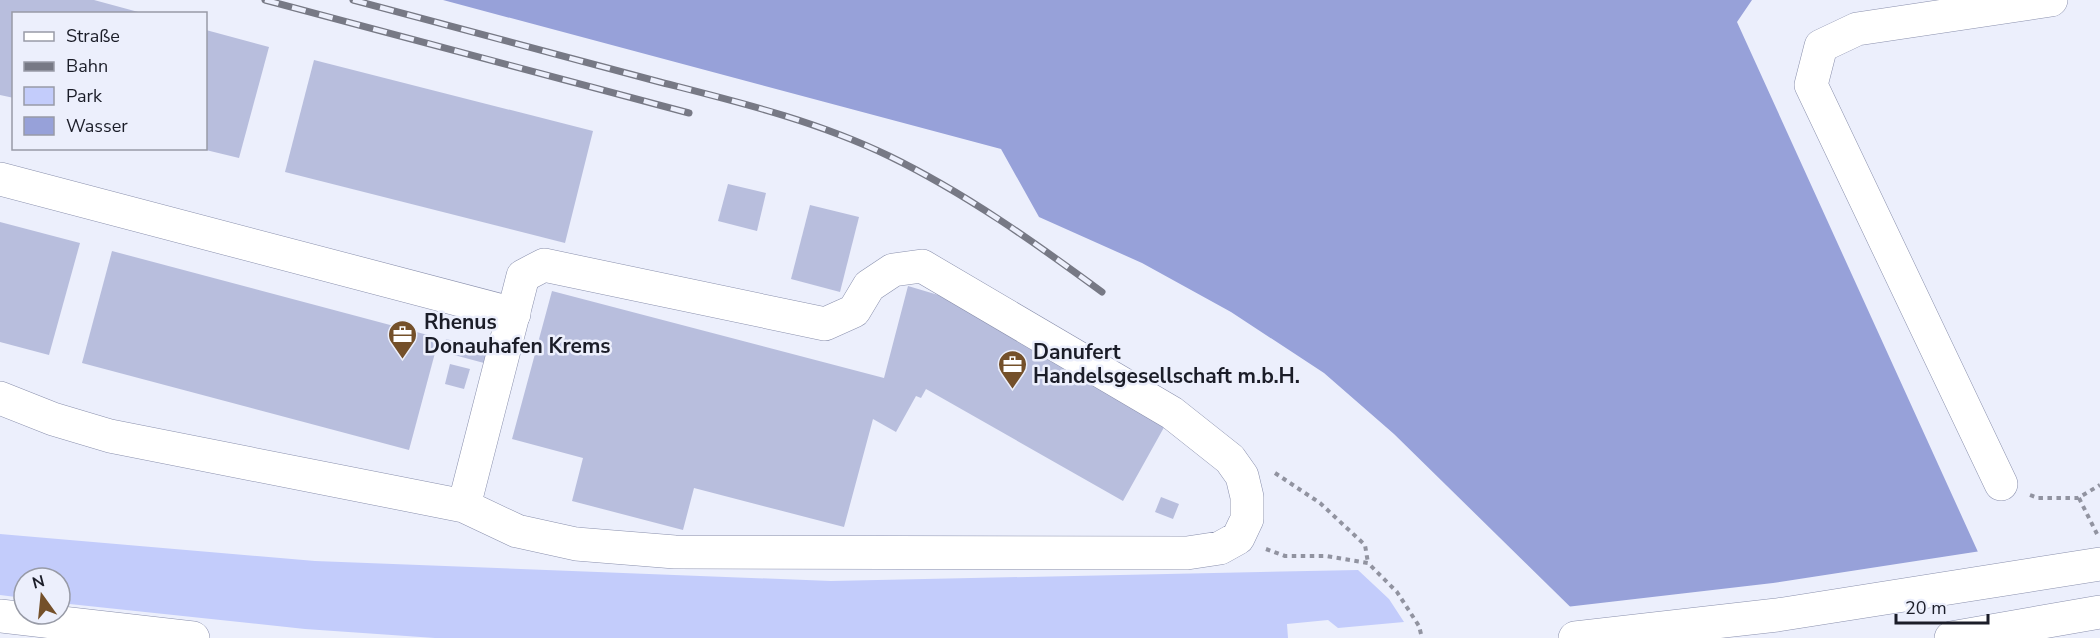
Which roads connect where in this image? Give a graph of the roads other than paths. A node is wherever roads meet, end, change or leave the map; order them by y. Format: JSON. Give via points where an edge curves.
{"nodes":[{"id":1,"x":2051,"y":0,"type":"edge"},
{"id":2,"x":0,"y":179,"type":"edge"},
{"id":3,"x":514,"y":314,"type":"junction"},
{"id":4,"x":0,"y":398,"type":"edge"},
{"id":5,"x":2001,"y":484,"type":"road end"},
{"id":6,"x":464,"y":506,"type":"junction"},
{"id":7,"x":2100,"y":564,"type":"edge"},
{"id":8,"x":2100,"y":612,"type":"edge"},
{"id":9,"x":0,"y":616,"type":"edge"},
{"id":10,"x":193,"y":638,"type":"edge"},
{"id":11,"x":1575,"y":638,"type":"edge"},
{"id":12,"x":1951,"y":638,"type":"edge"}],
"edges":[{"from":1,"to":5,"type":"main road","via":[[1857,29],[1821,46],[1811,85]]},
{"from":2,"to":3,"type":"main road"},
{"from":3,"to":6,"type":"main road"},
{"from":3,"to":6,"type":"main road","via":[[523,276],[544,264],[825,324],[854,311],[869,286],[892,270],[922,267],[1172,413],[1230,459],[1242,476],[1247,519],[1238,538],[1220,548],[1187,553],[675,552],[576,544],[517,531]]},
{"from":4,"to":6,"type":"main road","via":[[110,436]]},
{"from":7,"to":11,"type":"main road","via":[[1778,615]]},
{"from":8,"to":12,"type":"main road"},
{"from":9,"to":10,"type":"main road"}]}
